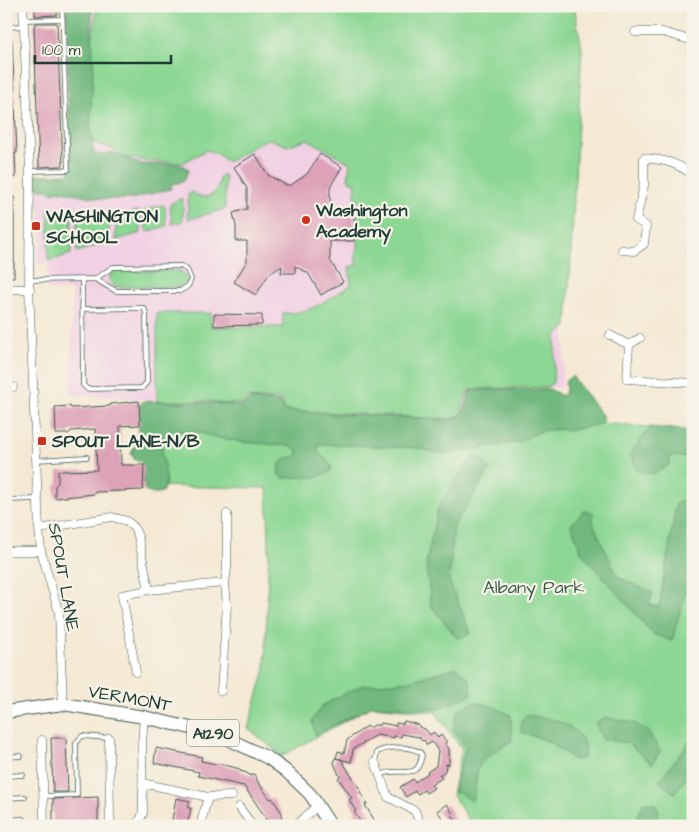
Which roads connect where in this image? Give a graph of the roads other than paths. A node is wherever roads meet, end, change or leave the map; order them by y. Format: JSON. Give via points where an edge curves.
{"nodes":[{"id":1,"x":23,"y":6,"type":"edge"},
{"id":2,"x":62,"y":6,"type":"edge"},
{"id":3,"x":63,"y":19,"type":"junction"},
{"id":4,"x":24,"y":23,"type":"junction"},
{"id":5,"x":6,"y":27,"type":"edge"},
{"id":6,"x":635,"y":32,"type":"dead end"},
{"id":7,"x":693,"y":41,"type":"edge"},
{"id":8,"x":30,"y":172,"type":"junction"},
{"id":9,"x":693,"y":175,"type":"edge"},
{"id":10,"x":622,"y":250,"type":"dead end"},
{"id":11,"x":82,"y":279,"type":"junction"},
{"id":12,"x":30,"y":280,"type":"junction"},
{"id":13,"x":95,"y":280,"type":"junction"},
{"id":14,"x":6,"y":289,"type":"edge"},
{"id":15,"x":30,"y":289,"type":"junction"},
{"id":16,"x":82,"y":309,"type":"junction"},
{"id":17,"x":610,"y":335,"type":"dead end"},
{"id":18,"x":640,"y":338,"type":"dead end"},
{"id":19,"x":629,"y":345,"type":"junction"},
{"id":20,"x":693,"y":383,"type":"edge"},
{"id":21,"x":87,"y":457,"type":"dead end"},
{"id":22,"x":36,"y":460,"type":"junction"},
{"id":23,"x":37,"y":499,"type":"junction"},
{"id":24,"x":6,"y":500,"type":"edge"},
{"id":25,"x":227,"y":514,"type":"dead end"},
{"id":26,"x":38,"y":529,"type":"junction"},
{"id":27,"x":6,"y":551,"type":"edge"},
{"id":28,"x":41,"y":551,"type":"junction"},
{"id":29,"x":225,"y":583,"type":"junction"},
{"id":30,"x":149,"y":590,"type":"junction"},
{"id":31,"x":136,"y":672,"type":"dead end"},
{"id":32,"x":221,"y":691,"type":"dead end"},
{"id":33,"x":62,"y":704,"type":"junction"},
{"id":34,"x":6,"y":712,"type":"edge"},
{"id":35,"x":144,"y":717,"type":"junction"},
{"id":36,"x":108,"y":738,"type":"joint"},
{"id":37,"x":42,"y":740,"type":"dead end"},
{"id":38,"x":6,"y":756,"type":"edge"},
{"id":39,"x":21,"y":756,"type":"dead end"},
{"id":40,"x":375,"y":762,"type":"joint"},
{"id":41,"x":23,"y":775,"type":"dead end"},
{"id":42,"x":380,"y":775,"type":"junction"},
{"id":43,"x":6,"y":776,"type":"edge"},
{"id":44,"x":142,"y":783,"type":"junction"},
{"id":45,"x":43,"y":796,"type":"junction"},
{"id":46,"x":232,"y":796,"type":"dead end"},
{"id":47,"x":24,"y":797,"type":"dead end"},
{"id":48,"x":208,"y":797,"type":"junction"},
{"id":49,"x":6,"y":798,"type":"edge"},
{"id":50,"x":318,"y":805,"type":"junction"},
{"id":51,"x":239,"y":807,"type":"dead end"},
{"id":52,"x":23,"y":819,"type":"dead end"},
{"id":53,"x":6,"y":820,"type":"edge"},
{"id":54,"x":112,"y":825,"type":"edge"},
{"id":55,"x":44,"y":826,"type":"edge"},
{"id":56,"x":132,"y":826,"type":"edge"},
{"id":57,"x":200,"y":826,"type":"edge"},
{"id":58,"x":249,"y":826,"type":"edge"},
{"id":59,"x":295,"y":826,"type":"edge"},
{"id":60,"x":330,"y":826,"type":"edge"},
{"id":61,"x":421,"y":826,"type":"edge"}],
"edges":[{"from":1,"to":4,"type":"street","name":"SPOUT LANE"},
{"from":2,"to":3,"type":"lane"},
{"from":3,"to":4,"type":"lane"},
{"from":3,"to":8,"type":"lane","via":[[68,170]]},
{"from":4,"to":5,"type":"lane"},
{"from":4,"to":8,"type":"street","name":"SPOUT LANE"},
{"from":6,"to":7,"type":"street","via":[[663,32]]},
{"from":8,"to":12,"type":"street","name":"SPOUT LANE"},
{"from":9,"to":10,"type":"street","via":[[664,160],[644,158],[644,185],[636,220],[646,226],[644,244],[634,251]]},
{"from":11,"to":12,"type":"lane"},
{"from":11,"to":13,"type":"lane"},
{"from":11,"to":16,"type":"lane"},
{"from":12,"to":15,"type":"street","name":"SPOUT LANE"},
{"from":13,"to":13,"type":"lane","via":[[116,291],[180,291],[188,286],[191,279],[184,268],[171,266],[113,267]]},
{"from":14,"to":15,"type":"street"},
{"from":15,"to":22,"type":"street","name":"SPOUT LANE"},
{"from":16,"to":16,"type":"lane","via":[[144,308],[146,382],[142,388],[87,389],[83,385]]},
{"from":17,"to":19,"type":"street"},
{"from":18,"to":19,"type":"street"},
{"from":19,"to":20,"type":"street","via":[[627,379]]},
{"from":21,"to":22,"type":"lane"},
{"from":22,"to":23,"type":"street","name":"SPOUT LANE"},
{"from":23,"to":24,"type":"lane"},
{"from":23,"to":26,"type":"street","name":"SPOUT LANE"},
{"from":25,"to":29,"type":"street"},
{"from":26,"to":28,"type":"street","name":"SPOUT LANE"},
{"from":26,"to":30,"type":"street","via":[[112,517],[128,521],[138,536]]},
{"from":27,"to":28,"type":"street"},
{"from":28,"to":33,"type":"street","name":"SPOUT LANE","via":[[59,613]]},
{"from":29,"to":30,"type":"street"},
{"from":29,"to":32,"type":"street","via":[[227,604]]},
{"from":30,"to":31,"type":"street","via":[[122,595]]},
{"from":33,"to":34,"type":"main road","name":"VERMONT","number":"A1290"},
{"from":33,"to":35,"type":"main road","name":"VERMONT","number":"A1290"},
{"from":35,"to":44,"type":"street"},
{"from":35,"to":50,"type":"main road","name":"VERMONT","number":"A1290","via":[[220,735],[268,758],[286,771]]},
{"from":36,"to":45,"type":"lane","via":[[82,736],[76,743],[77,795]]},
{"from":36,"to":54,"type":"street"},
{"from":37,"to":45,"type":"street"},
{"from":38,"to":39,"type":"lane"},
{"from":40,"to":42,"type":"street"},
{"from":40,"to":42,"type":"lane","via":[[377,752],[382,750],[408,748],[422,755],[415,770]]},
{"from":41,"to":43,"type":"lane"},
{"from":42,"to":61,"type":"street","via":[[388,797],[415,810]]},
{"from":44,"to":48,"type":"street"},
{"from":44,"to":56,"type":"street","via":[[143,813]]},
{"from":45,"to":55,"type":"street"},
{"from":46,"to":48,"type":"street"},
{"from":47,"to":49,"type":"lane"},
{"from":48,"to":57,"type":"street"},
{"from":50,"to":59,"type":"street"},
{"from":50,"to":60,"type":"main road","name":"VERMONT","number":"A1290"},
{"from":51,"to":58,"type":"street","via":[[250,822]]},
{"from":52,"to":53,"type":"lane"}]}
